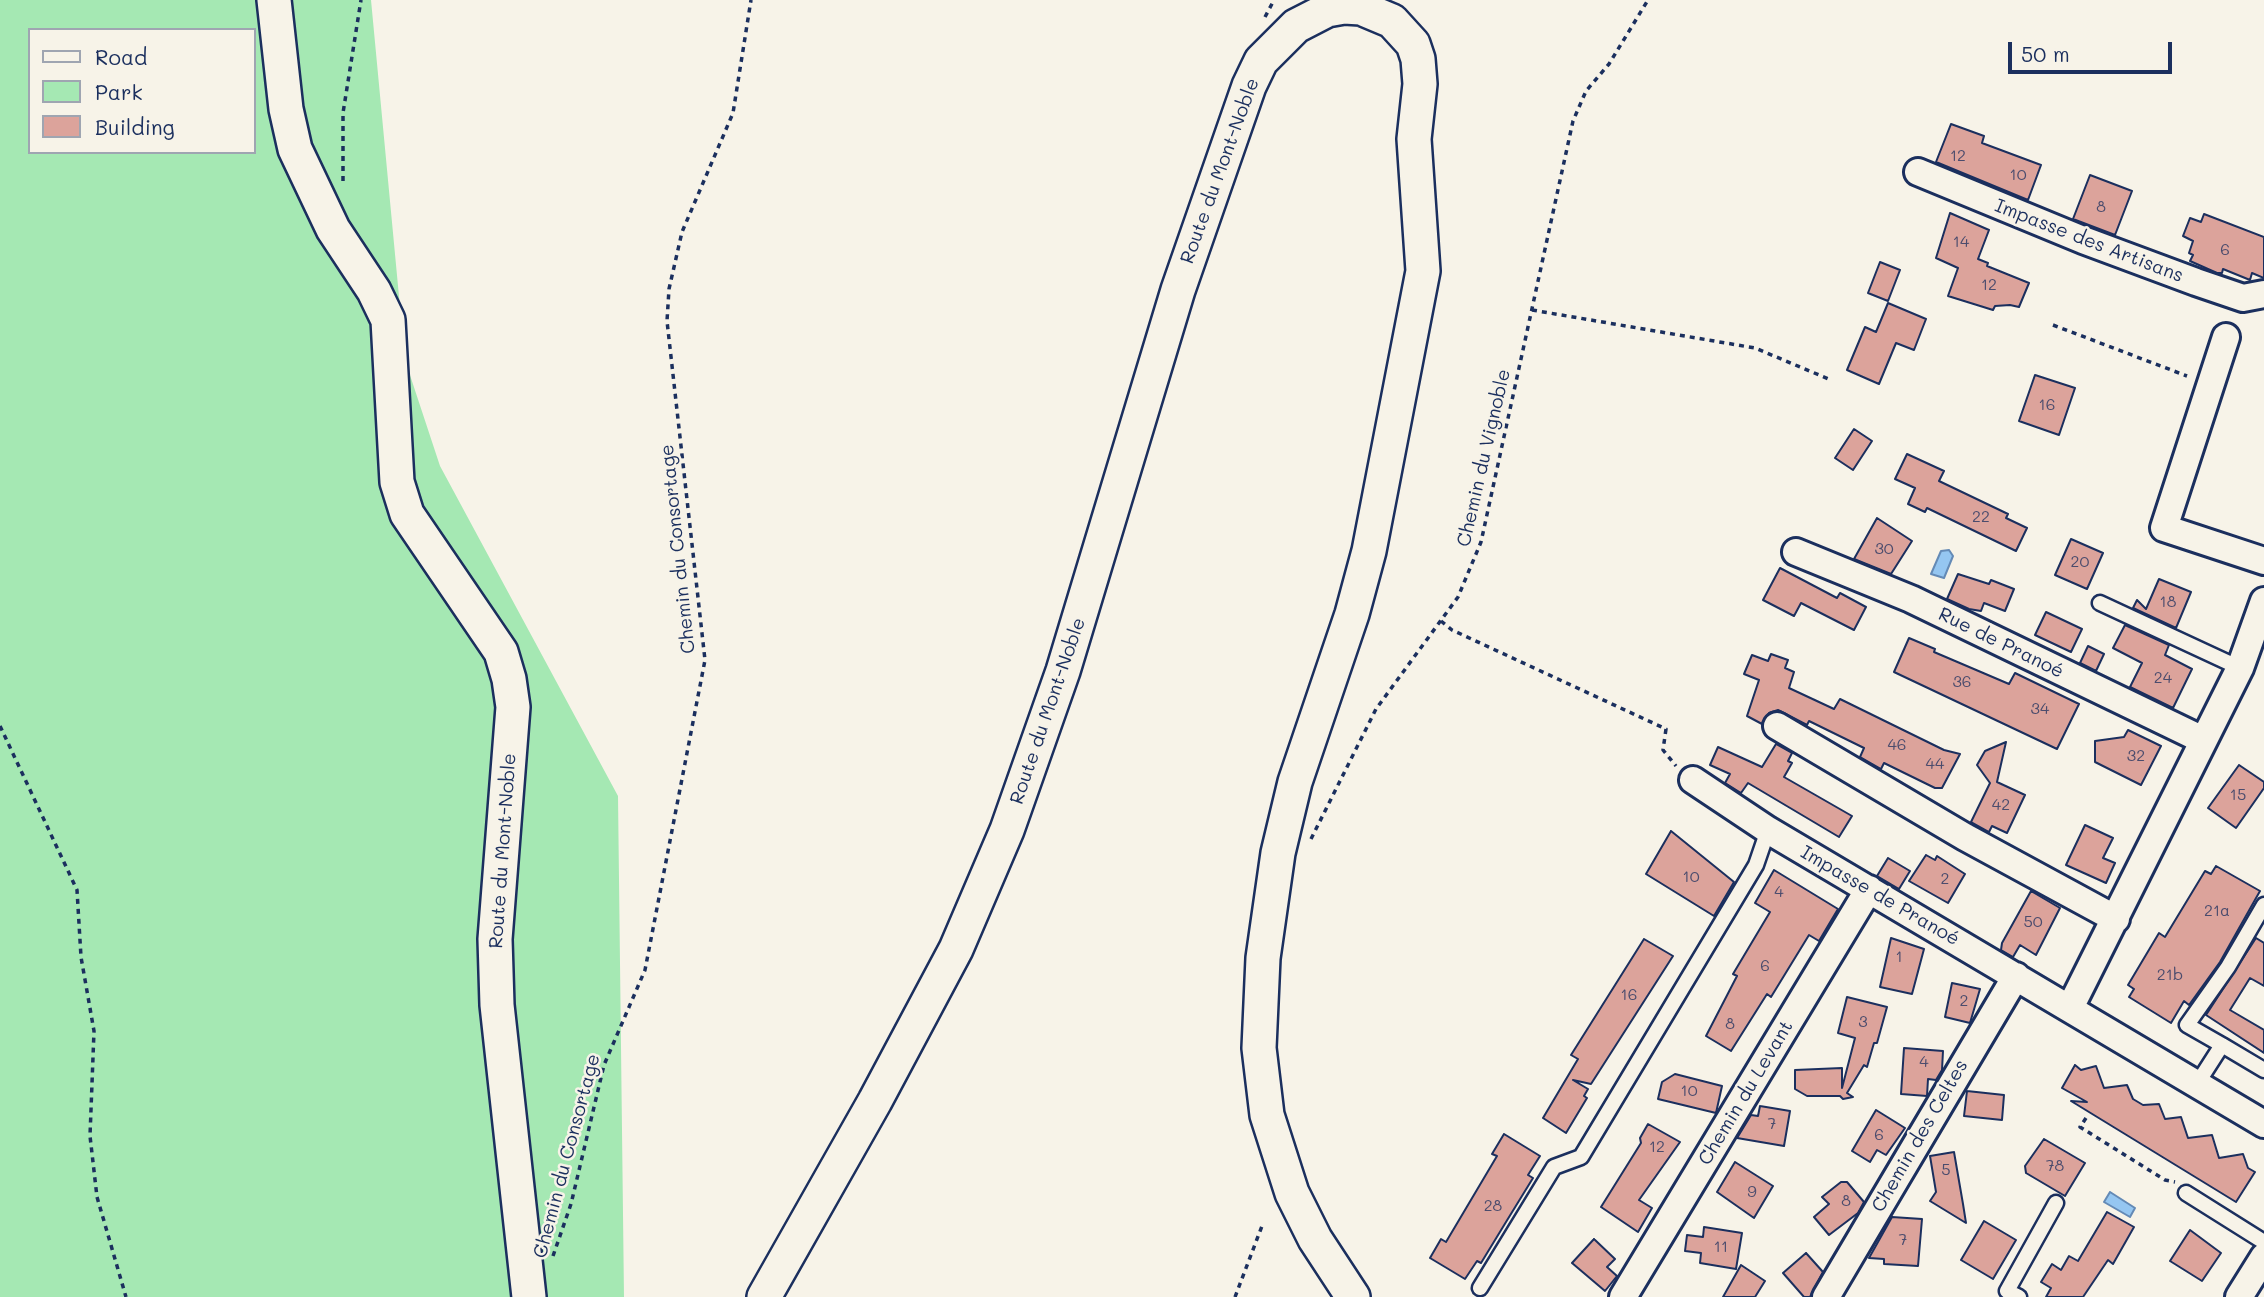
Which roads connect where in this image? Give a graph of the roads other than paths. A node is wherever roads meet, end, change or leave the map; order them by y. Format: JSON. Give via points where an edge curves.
{"nodes":[{"id":1,"x":274,"y":0,"type":"edge"},
{"id":2,"x":1918,"y":172,"type":"dead end"},
{"id":3,"x":2264,"y":294,"type":"edge"},
{"id":4,"x":2226,"y":337,"type":"dead end"},
{"id":5,"x":1796,"y":552,"type":"dead end"},
{"id":6,"x":2264,"y":561,"type":"edge"},
{"id":7,"x":2264,"y":601,"type":"edge"},
{"id":8,"x":2100,"y":603,"type":"dead end"},
{"id":9,"x":2240,"y":668,"type":"junction"},
{"id":10,"x":1777,"y":726,"type":"dead end"},
{"id":11,"x":2203,"y":740,"type":"junction"},
{"id":12,"x":1693,"y":780,"type":"road end"},
{"id":13,"x":1768,"y":830,"type":"junction"},
{"id":14,"x":1869,"y":889,"type":"junction"},
{"id":15,"x":2264,"y":905,"type":"edge"},
{"id":16,"x":2116,"y":919,"type":"junction"},
{"id":17,"x":2016,"y":975,"type":"junction"},
{"id":18,"x":2070,"y":1008,"type":"junction"},
{"id":19,"x":2222,"y":1045,"type":"junction"},
{"id":20,"x":2264,"y":1070,"type":"edge"},
{"id":21,"x":2197,"y":1084,"type":"junction"},
{"id":22,"x":2264,"y":1124,"type":"edge"},
{"id":23,"x":2182,"y":1188,"type":"road end"},
{"id":24,"x":2056,"y":1203,"type":"dead end"},
{"id":25,"x":2264,"y":1242,"type":"edge"},
{"id":26,"x":2264,"y":1257,"type":"edge"},
{"id":27,"x":1480,"y":1288,"type":"dead end"},
{"id":28,"x":529,"y":1297,"type":"edge"},
{"id":29,"x":764,"y":1297,"type":"edge"},
{"id":30,"x":1353,"y":1297,"type":"edge"},
{"id":31,"x":1623,"y":1297,"type":"edge"},
{"id":32,"x":1826,"y":1297,"type":"edge"},
{"id":33,"x":2019,"y":1297,"type":"edge"},
{"id":34,"x":2239,"y":1297,"type":"edge"}],
"edges":[{"from":1,"to":28,"type":"street","name":"Route du Mont-Noble","via":[[295,149],[332,229],[388,320],[397,482],[407,514],[486,629],[509,679],[513,706],[496,978]]},
{"from":2,"to":3,"type":"street","name":"Impasse des Artisans","via":[[2196,282],[2243,298]]},
{"from":4,"to":6,"type":"street","via":[[2164,528]]},
{"from":5,"to":11,"type":"street","name":"Rue de Pranoé","via":[[1911,599]]},
{"from":7,"to":9,"type":"street"},
{"from":8,"to":9,"type":"lane"},
{"from":9,"to":11,"type":"street"},
{"from":10,"to":16,"type":"street"},
{"from":11,"to":16,"type":"street"},
{"from":12,"to":13,"type":"street","name":"Impasse de Pranoé"},
{"from":13,"to":14,"type":"street","name":"Impasse de Pranoé"},
{"from":13,"to":27,"type":"lane","via":[[1756,865],[1581,1157],[1554,1167]]},
{"from":14,"to":17,"type":"street","name":"Impasse de Pranoé"},
{"from":14,"to":31,"type":"street","name":"Chemin du Levant"},
{"from":15,"to":19,"type":"lane","via":[[2187,1025]]},
{"from":16,"to":18,"type":"street"},
{"from":17,"to":18,"type":"street","name":"Impasse de Pranoé"},
{"from":17,"to":32,"type":"street","name":"Chemin des Celtes"},
{"from":18,"to":21,"type":"street"},
{"from":19,"to":20,"type":"lane"},
{"from":19,"to":21,"type":"lane"},
{"from":21,"to":22,"type":"street"},
{"from":23,"to":25,"type":"lane"},
{"from":24,"to":33,"type":"lane","via":[[2007,1291]]},
{"from":26,"to":34,"type":"street"},
{"from":29,"to":30,"type":"street","name":"Route du Mont-Noble","via":[[950,960],[1007,830],[1063,671],[1178,290],[1249,86],[1261,61],[1296,26],[1326,10],[1344,7],[1392,20],[1413,44],[1418,58],[1414,139],[1423,271],[1368,551],[1352,614],[1295,782],[1278,853],[1263,958],[1259,1048],[1267,1115],[1292,1194]]}]}
